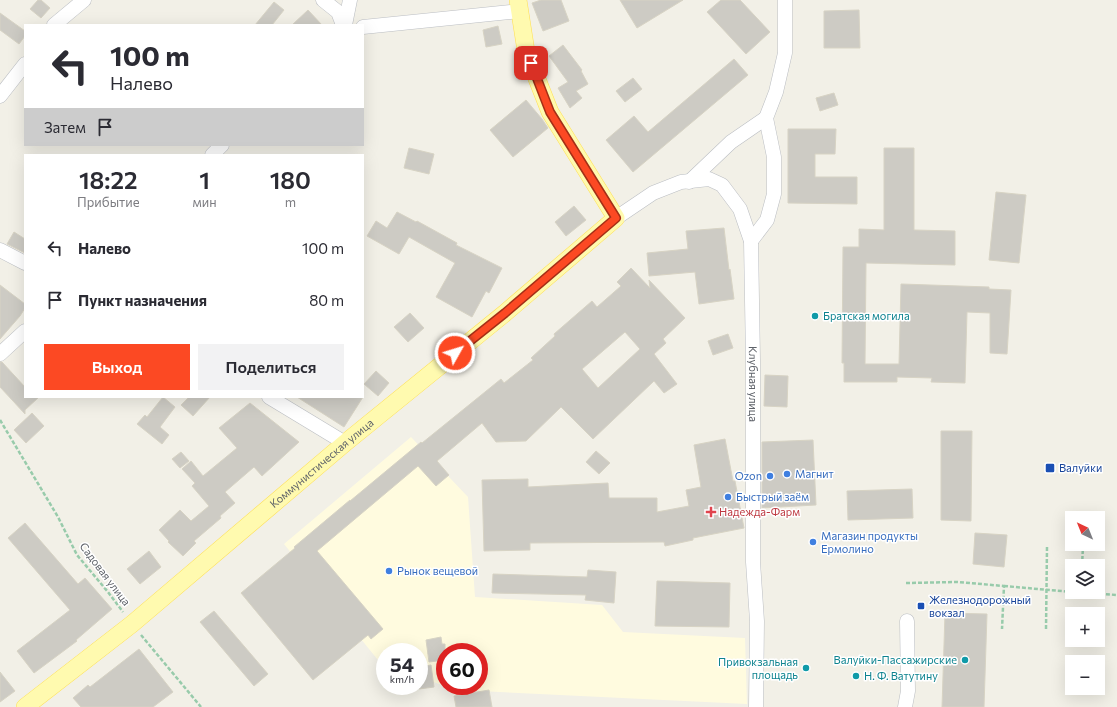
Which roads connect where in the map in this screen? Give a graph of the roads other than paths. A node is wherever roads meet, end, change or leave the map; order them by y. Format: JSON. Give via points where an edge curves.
{"nodes":[{"id":1,"x":84,"y":0,"type":"edge"},
{"id":2,"x":323,"y":0,"type":"edge"},
{"id":3,"x":350,"y":0,"type":"edge"},
{"id":4,"x":785,"y":0,"type":"edge"},
{"id":5,"x":519,"y":5,"type":"edge"},
{"id":6,"x":55,"y":24,"type":"edge"},
{"id":7,"x":344,"y":24,"type":"edge"},
{"id":8,"x":344,"y":24,"type":"edge"},
{"id":9,"x":364,"y":27,"type":"edge"},
{"id":10,"x":24,"y":65,"type":"edge"},
{"id":11,"x":0,"y":96,"type":"edge"},
{"id":12,"x":766,"y":118,"type":"junction"},
{"id":13,"x":221,"y":146,"type":"edge"},
{"id":14,"x":213,"y":154,"type":"edge"},
{"id":15,"x":689,"y":182,"type":"junction"},
{"id":16,"x":616,"y":218,"type":"junction"},
{"id":17,"x":751,"y":241,"type":"junction"},
{"id":18,"x":0,"y":250,"type":"edge"},
{"id":19,"x":24,"y":262,"type":"edge"},
{"id":20,"x":24,"y":332,"type":"edge"},
{"id":21,"x":0,"y":354,"type":"edge"},
{"id":22,"x":271,"y":398,"type":"edge"},
{"id":23,"x":344,"y":443,"type":"junction"},
{"id":24,"x":907,"y":621,"type":"dead end"},
{"id":25,"x":25,"y":707,"type":"edge"},
{"id":26,"x":756,"y":707,"type":"edge"},
{"id":27,"x":905,"y":707,"type":"edge"}],
"edges":[{"from":1,"to":6,"type":"street"},
{"from":2,"to":7,"type":"street","via":[[338,12]]},
{"from":3,"to":8,"type":"street"},
{"from":4,"to":12,"type":"street","via":[[785,52],[776,92]]},
{"from":5,"to":9,"type":"street"},
{"from":5,"to":16,"type":"main road","via":[[526,51],[550,112]]},
{"from":10,"to":11,"type":"street"},
{"from":12,"to":15,"type":"street","via":[[731,142]]},
{"from":12,"to":17,"type":"street","via":[[774,157],[774,194],[767,220]]},
{"from":13,"to":14,"type":"street"},
{"from":15,"to":16,"type":"street","name":"Клубная улица","via":[[681,182],[653,193]]},
{"from":15,"to":17,"type":"street","name":"Клубная улица","via":[[709,179],[722,185],[740,209]]},
{"from":16,"to":23,"type":"main road","name":"Коммунистическая улица","via":[[505,313]]},
{"from":17,"to":26,"type":"street","name":"Клубная улица"},
{"from":18,"to":19,"type":"street"},
{"from":20,"to":21,"type":"street"},
{"from":22,"to":23,"type":"street"},
{"from":23,"to":25,"type":"main road","name":"Коммунистическая улица","via":[[132,624]]},
{"from":24,"to":27,"type":"street","via":[[908,691]]}]}
